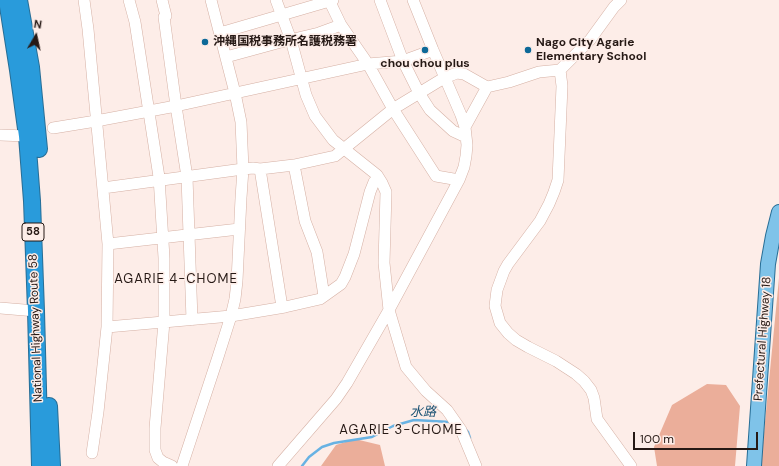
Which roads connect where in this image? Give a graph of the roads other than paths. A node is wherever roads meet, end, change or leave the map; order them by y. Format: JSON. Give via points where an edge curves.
{"nodes":[{"id":1,"x":7,"y":0,"type":"edge"},
{"id":2,"x":19,"y":0,"type":"edge"},
{"id":3,"x":84,"y":0,"type":"edge"},
{"id":4,"x":129,"y":0,"type":"edge"},
{"id":5,"x":162,"y":0,"type":"edge"},
{"id":6,"x":211,"y":0,"type":"edge"},
{"id":7,"x":276,"y":0,"type":"edge"},
{"id":8,"x":331,"y":0,"type":"edge"},
{"id":9,"x":380,"y":0,"type":"edge"},
{"id":10,"x":413,"y":0,"type":"edge"},
{"id":11,"x":621,"y":0,"type":"edge"},
{"id":12,"x":282,"y":15,"type":"junction"},
{"id":13,"x":341,"y":25,"type":"junction"},
{"id":14,"x":220,"y":33,"type":"junction"},
{"id":15,"x":291,"y":40,"type":"junction"},
{"id":16,"x":433,"y":50,"type":"junction"},
{"id":17,"x":226,"y":57,"type":"junction"},
{"id":18,"x":403,"y":61,"type":"junction"},
{"id":19,"x":368,"y":64,"type":"junction"},
{"id":20,"x":560,"y":70,"type":"junction"},
{"id":21,"x":302,"y":78,"type":"junction"},
{"id":22,"x":444,"y":78,"type":"junction"},
{"id":23,"x":487,"y":87,"type":"junction"},
{"id":24,"x":235,"y":93,"type":"junction"},
{"id":25,"x":419,"y":93,"type":"junction"},
{"id":26,"x":176,"y":106,"type":"junction"},
{"id":27,"x":393,"y":109,"type":"junction"},
{"id":28,"x":149,"y":111,"type":"junction"},
{"id":29,"x":96,"y":121,"type":"junction"},
{"id":30,"x":53,"y":128,"type":"dead end"},
{"id":31,"x":466,"y":132,"type":"junction"},
{"id":32,"x":0,"y":135,"type":"edge"},
{"id":33,"x":27,"y":136,"type":"junction"},
{"id":34,"x":345,"y":149,"type":"junction"},
{"id":35,"x":294,"y":164,"type":"junction"},
{"id":36,"x":243,"y":169,"type":"junction"},
{"id":37,"x":260,"y":169,"type":"junction"},
{"id":38,"x":187,"y":177,"type":"junction"},
{"id":39,"x":378,"y":178,"type":"junction"},
{"id":40,"x":159,"y":180,"type":"junction"},
{"id":41,"x":459,"y":180,"type":"junction"},
{"id":42,"x":103,"y":188,"type":"junction"},
{"id":43,"x":779,"y":212,"type":"edge"},
{"id":44,"x":239,"y":229,"type":"junction"},
{"id":45,"x":189,"y":235,"type":"junction"},
{"id":46,"x":163,"y":238,"type":"junction"},
{"id":47,"x":108,"y":244,"type":"junction"},
{"id":48,"x":324,"y":296,"type":"junction"},
{"id":49,"x":282,"y":307,"type":"junction"},
{"id":50,"x":0,"y":308,"type":"edge"},
{"id":51,"x":389,"y":310,"type":"junction"},
{"id":52,"x":36,"y":311,"type":"junction"},
{"id":53,"x":231,"y":316,"type":"junction"},
{"id":54,"x":192,"y":320,"type":"junction"},
{"id":55,"x":164,"y":322,"type":"junction"},
{"id":56,"x":107,"y":327,"type":"junction"},
{"id":57,"x":92,"y":453,"type":"dead end"},
{"id":58,"x":40,"y":466,"type":"edge"},
{"id":59,"x":52,"y":466,"type":"edge"},
{"id":60,"x":172,"y":466,"type":"edge"},
{"id":61,"x":182,"y":466,"type":"edge"},
{"id":62,"x":278,"y":466,"type":"edge"},
{"id":63,"x":476,"y":466,"type":"edge"},
{"id":64,"x":631,"y":466,"type":"edge"},
{"id":65,"x":754,"y":466,"type":"edge"}],
"edges":[{"from":1,"to":33,"type":"highway","name":"National Highway Route 58","number":"58"},
{"from":2,"to":59,"type":"highway","name":"National Highway Route 58","number":"58","via":[[31,67],[43,202]]},
{"from":3,"to":29,"type":"street"},
{"from":4,"to":28,"type":"street","via":[[135,22]]},
{"from":5,"to":26,"type":"street"},
{"from":6,"to":14,"type":"street"},
{"from":7,"to":12,"type":"street"},
{"from":8,"to":12,"type":"street"},
{"from":8,"to":13,"type":"street"},
{"from":9,"to":18,"type":"street"},
{"from":10,"to":16,"type":"street"},
{"from":11,"to":20,"type":"street","via":[[590,40]]},
{"from":12,"to":14,"type":"street"},
{"from":12,"to":15,"type":"street"},
{"from":13,"to":15,"type":"street"},
{"from":13,"to":19,"type":"street"},
{"from":14,"to":17,"type":"street"},
{"from":15,"to":17,"type":"street"},
{"from":15,"to":21,"type":"street"},
{"from":16,"to":18,"type":"street"},
{"from":16,"to":22,"type":"street"},
{"from":17,"to":24,"type":"street"},
{"from":18,"to":19,"type":"street"},
{"from":18,"to":25,"type":"street"},
{"from":19,"to":21,"type":"street"},
{"from":19,"to":27,"type":"street"},
{"from":20,"to":23,"type":"street","via":[[539,72]]},
{"from":20,"to":64,"type":"street","via":[[562,86],[558,180],[540,221],[504,271],[497,290],[496,306],[500,323],[516,340],[562,364],[584,381],[594,398],[600,425]]},
{"from":21,"to":24,"type":"street"},
{"from":21,"to":34,"type":"street","via":[[314,116],[333,140]]},
{"from":22,"to":23,"type":"street","via":[[457,73],[464,74]]},
{"from":22,"to":25,"type":"street"},
{"from":22,"to":31,"type":"street","via":[[461,114]]},
{"from":23,"to":31,"type":"street"},
{"from":24,"to":26,"type":"street"},
{"from":24,"to":36,"type":"street","via":[[241,122]]},
{"from":25,"to":27,"type":"street"},
{"from":25,"to":31,"type":"street","via":[[430,110],[453,131]]},
{"from":26,"to":28,"type":"street"},
{"from":26,"to":38,"type":"street"},
{"from":27,"to":34,"type":"street"},
{"from":27,"to":41,"type":"street","via":[[436,176]]},
{"from":28,"to":29,"type":"street"},
{"from":28,"to":40,"type":"street"},
{"from":29,"to":30,"type":"street"},
{"from":29,"to":42,"type":"street"},
{"from":31,"to":41,"type":"street","via":[[466,156]]},
{"from":32,"to":33,"type":"street"},
{"from":33,"to":52,"type":"highway","name":"National Highway Route 58","number":"58"},
{"from":34,"to":35,"type":"street","via":[[335,156]]},
{"from":34,"to":39,"type":"street"},
{"from":35,"to":37,"type":"street"},
{"from":35,"to":48,"type":"street","via":[[305,221],[317,252]]},
{"from":36,"to":37,"type":"street"},
{"from":36,"to":38,"type":"street"},
{"from":36,"to":44,"type":"street"},
{"from":37,"to":49,"type":"street"},
{"from":38,"to":40,"type":"street"},
{"from":38,"to":45,"type":"street"},
{"from":39,"to":48,"type":"street","via":[[370,192],[354,254],[345,277],[341,284]]},
{"from":39,"to":51,"type":"street","via":[[386,192],[384,263]]},
{"from":40,"to":42,"type":"street"},
{"from":40,"to":46,"type":"street"},
{"from":41,"to":51,"type":"street"},
{"from":42,"to":47,"type":"street"},
{"from":43,"to":65,"type":"main road","name":"Prefectural Highway 18","via":[[768,264]]},
{"from":44,"to":45,"type":"street"},
{"from":44,"to":53,"type":"street","via":[[237,281]]},
{"from":45,"to":46,"type":"street"},
{"from":45,"to":54,"type":"street"},
{"from":46,"to":47,"type":"street"},
{"from":46,"to":55,"type":"street"},
{"from":47,"to":56,"type":"street"},
{"from":48,"to":49,"type":"street"},
{"from":49,"to":53,"type":"street"},
{"from":50,"to":52,"type":"street"},
{"from":51,"to":62,"type":"street","via":[[339,394]]},
{"from":51,"to":63,"type":"street","via":[[406,367],[426,392],[447,410],[461,430]]},
{"from":52,"to":58,"type":"highway","name":"National Highway Route 58","number":"58"},
{"from":53,"to":54,"type":"street"},
{"from":53,"to":61,"type":"street"},
{"from":54,"to":55,"type":"street"},
{"from":55,"to":56,"type":"street"},
{"from":55,"to":60,"type":"street","via":[[155,450],[158,458]]},
{"from":56,"to":57,"type":"street"}]}
